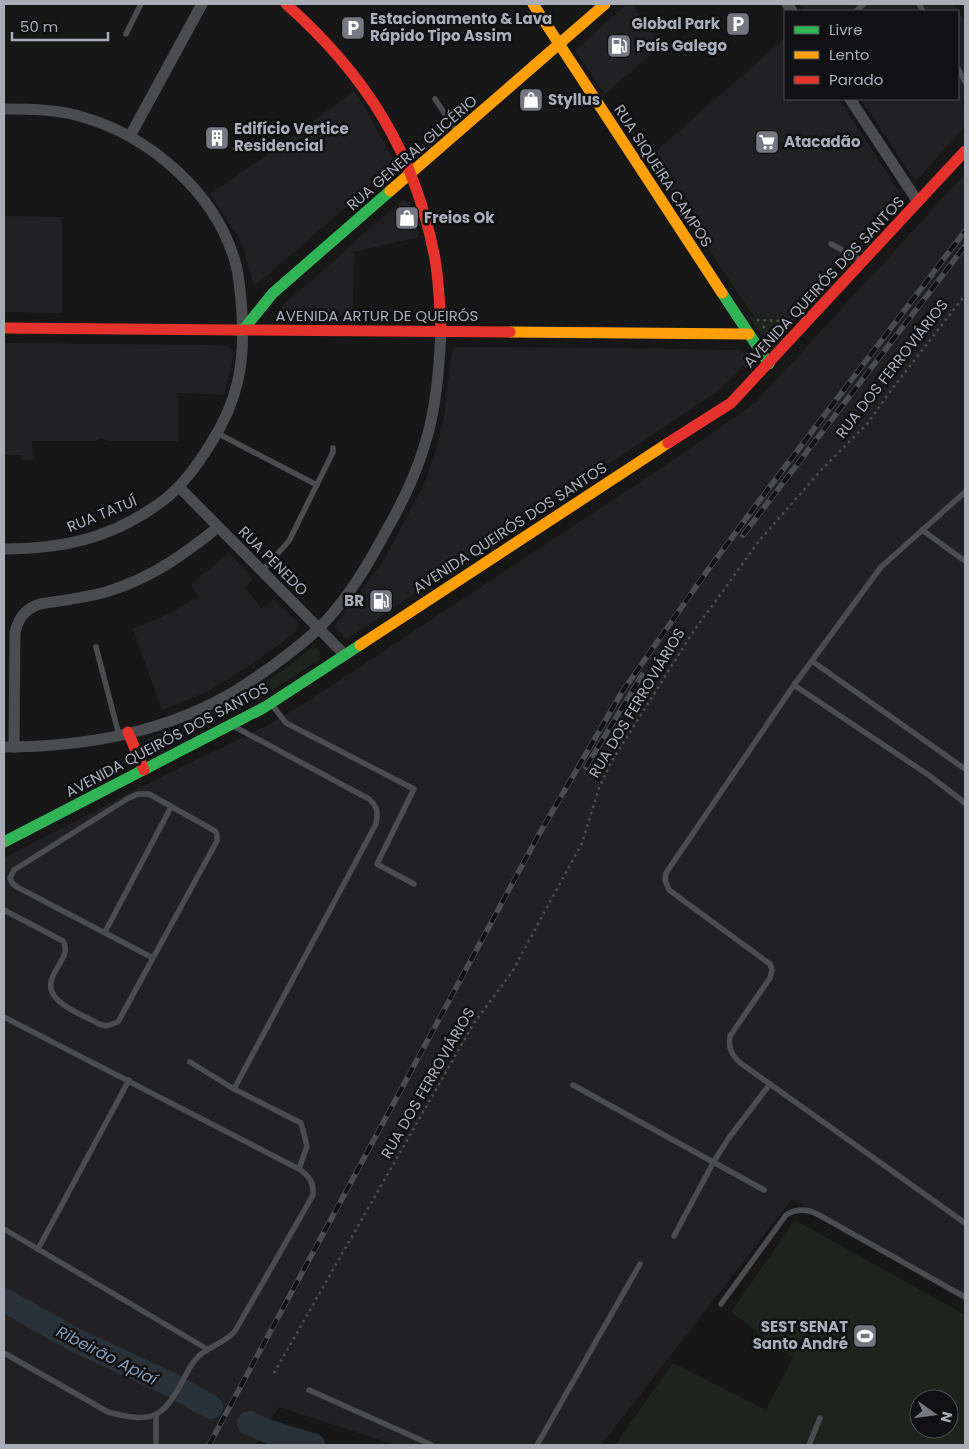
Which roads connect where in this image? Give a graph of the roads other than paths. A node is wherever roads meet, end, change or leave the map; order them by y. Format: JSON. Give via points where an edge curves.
{"nodes":[{"id":1,"x":141,"y":4,"type":"edge"},
{"id":2,"x":202,"y":4,"type":"edge"},
{"id":3,"x":286,"y":4,"type":"edge"},
{"id":4,"x":533,"y":4,"type":"edge"},
{"id":5,"x":605,"y":4,"type":"edge"},
{"id":6,"x":126,"y":34,"type":"dead end"},
{"id":7,"x":559,"y":44,"type":"junction"},
{"id":8,"x":959,"y":71,"type":"edge"},
{"id":9,"x":965,"y":82,"type":"edge"},
{"id":10,"x":434,"y":99,"type":"dead end"},
{"id":11,"x":851,"y":100,"type":"edge"},
{"id":12,"x":4,"y":109,"type":"edge"},
{"id":13,"x":457,"y":133,"type":"junction"},
{"id":14,"x":130,"y":136,"type":"junction"},
{"id":15,"x":965,"y":152,"type":"edge"},
{"id":16,"x":411,"y":173,"type":"junction"},
{"id":17,"x":918,"y":202,"type":"junction"},
{"id":18,"x":831,"y":244,"type":"dead end"},
{"id":19,"x":863,"y":262,"type":"junction"},
{"id":20,"x":4,"y":328,"type":"edge"},
{"id":21,"x":243,"y":330,"type":"junction"},
{"id":22,"x":441,"y":331,"type":"junction"},
{"id":23,"x":749,"y":334,"type":"junction"},
{"id":24,"x":769,"y":364,"type":"junction"},
{"id":25,"x":217,"y":433,"type":"junction"},
{"id":26,"x":333,"y":448,"type":"dead end"},
{"id":27,"x":317,"y":485,"type":"junction"},
{"id":28,"x":179,"y":487,"type":"junction"},
{"id":29,"x":965,"y":492,"type":"edge"},
{"id":30,"x":218,"y":527,"type":"junction"},
{"id":31,"x":922,"y":530,"type":"junction"},
{"id":32,"x":4,"y":549,"type":"edge"},
{"id":33,"x":965,"y":561,"type":"edge"},
{"id":34,"x":262,"y":571,"type":"junction"},
{"id":35,"x":319,"y":629,"type":"junction"},
{"id":36,"x":96,"y":647,"type":"dead end"},
{"id":37,"x":345,"y":655,"type":"junction"},
{"id":38,"x":812,"y":661,"type":"junction"},
{"id":39,"x":794,"y":685,"type":"junction"},
{"id":40,"x":270,"y":703,"type":"junction"},
{"id":41,"x":231,"y":725,"type":"junction"},
{"id":42,"x":124,"y":733,"type":"junction"},
{"id":43,"x":9,"y":747,"type":"edge"},
{"id":44,"x":965,"y":769,"type":"edge"},
{"id":45,"x":144,"y":770,"type":"junction"},
{"id":46,"x":965,"y":802,"type":"edge"},
{"id":47,"x":172,"y":807,"type":"junction"},
{"id":48,"x":4,"y":842,"type":"edge"},
{"id":49,"x":414,"y":884,"type":"dead end"},
{"id":50,"x":4,"y":910,"type":"edge"},
{"id":51,"x":105,"y":932,"type":"junction"},
{"id":52,"x":153,"y":958,"type":"junction"},
{"id":53,"x":4,"y":1017,"type":"edge"},
{"id":54,"x":190,"y":1062,"type":"dead end"},
{"id":55,"x":129,"y":1080,"type":"junction"},
{"id":56,"x":770,"y":1084,"type":"junction"},
{"id":57,"x":573,"y":1085,"type":"dead end"},
{"id":58,"x":234,"y":1089,"type":"junction"},
{"id":59,"x":713,"y":1163,"type":"junction"},
{"id":60,"x":299,"y":1169,"type":"junction"},
{"id":61,"x":764,"y":1190,"type":"dead end"},
{"id":62,"x":965,"y":1223,"type":"edge"},
{"id":63,"x":4,"y":1229,"type":"edge"},
{"id":64,"x":674,"y":1236,"type":"dead end"},
{"id":65,"x":38,"y":1249,"type":"junction"},
{"id":66,"x":640,"y":1264,"type":"dead end"},
{"id":67,"x":965,"y":1297,"type":"edge"},
{"id":68,"x":721,"y":1304,"type":"dead end"},
{"id":69,"x":207,"y":1349,"type":"junction"},
{"id":70,"x":4,"y":1353,"type":"edge"},
{"id":71,"x":309,"y":1390,"type":"dead end"},
{"id":72,"x":156,"y":1416,"type":"junction"},
{"id":73,"x":820,"y":1418,"type":"dead end"},
{"id":74,"x":156,"y":1445,"type":"edge"},
{"id":75,"x":432,"y":1445,"type":"edge"},
{"id":76,"x":537,"y":1445,"type":"edge"},
{"id":77,"x":810,"y":1445,"type":"edge"}],
"edges":[{"from":1,"to":6,"type":"lane"},
{"from":2,"to":14,"type":"street"},
{"from":3,"to":16,"type":"main road","via":[[331,46],[360,82],[389,127]]},
{"from":4,"to":7,"type":"main road","name":"RUA SIQUEIRA CAMPOS"},
{"from":5,"to":7,"type":"main road","name":"RUA GENERAL GLICÉRIO"},
{"from":7,"to":13,"type":"main road","name":"RUA GENERAL GLICÉRIO"},
{"from":7,"to":23,"type":"main road","name":"RUA SIQUEIRA CAMPOS","via":[[702,255]]},
{"from":8,"to":9,"type":"lane"},
{"from":10,"to":13,"type":"lane"},
{"from":11,"to":17,"type":"street"},
{"from":12,"to":14,"type":"street","name":"RUA TATUÍ","via":[[70,114]]},
{"from":13,"to":16,"type":"main road","name":"RUA GENERAL GLICÉRIO"},
{"from":14,"to":21,"type":"street","name":"RUA TATUÍ","via":[[174,168],[215,218],[236,266]]},
{"from":15,"to":17,"type":"main road","name":"AVENIDA QUEIRÓS DOS SANTOS"},
{"from":16,"to":21,"type":"main road","name":"RUA GENERAL GLICÉRIO","via":[[273,293]]},
{"from":16,"to":22,"type":"main road","via":[[434,257]]},
{"from":17,"to":19,"type":"main road","name":"AVENIDA QUEIRÓS DOS SANTOS"},
{"from":18,"to":19,"type":"lane"},
{"from":19,"to":24,"type":"main road","name":"AVENIDA QUEIRÓS DOS SANTOS"},
{"from":20,"to":21,"type":"main road","name":"AVENIDA ARTUR DE QUEIRÓS"},
{"from":21,"to":22,"type":"main road","name":"AVENIDA ARTUR DE QUEIRÓS"},
{"from":21,"to":25,"type":"street","name":"RUA TATUÍ","via":[[240,377]]},
{"from":22,"to":23,"type":"main road","name":"AVENIDA ARTUR DE QUEIRÓS"},
{"from":22,"to":35,"type":"street","via":[[432,415],[416,472],[403,502],[364,569]]},
{"from":23,"to":24,"type":"main road","name":"RUA SIQUEIRA CAMPOS"},
{"from":24,"to":37,"type":"main road","name":"AVENIDA QUEIRÓS DOS SANTOS","via":[[731,403]]},
{"from":25,"to":27,"type":"lane"},
{"from":25,"to":28,"type":"street","name":"RUA TATUÍ"},
{"from":26,"to":27,"type":"lane"},
{"from":27,"to":34,"type":"lane","via":[[289,541]]},
{"from":28,"to":30,"type":"street","name":"RUA PENEDO"},
{"from":28,"to":32,"type":"street","name":"RUA TATUÍ","via":[[138,518],[82,541],[46,548]]},
{"from":29,"to":31,"type":"lane"},
{"from":30,"to":34,"type":"street","name":"RUA PENEDO"},
{"from":30,"to":43,"type":"street","via":[[175,560],[138,580],[107,592],[40,604],[21,615],[15,632]]},
{"from":31,"to":33,"type":"lane"},
{"from":31,"to":38,"type":"lane","via":[[881,567]]},
{"from":34,"to":35,"type":"street","name":"RUA PENEDO"},
{"from":35,"to":37,"type":"street","name":"RUA PENEDO"},
{"from":35,"to":42,"type":"street","via":[[281,660],[230,694],[172,720]]},
{"from":36,"to":42,"type":"lane"},
{"from":37,"to":40,"type":"main road","name":"AVENIDA QUEIRÓS DOS SANTOS"},
{"from":38,"to":39,"type":"lane"},
{"from":38,"to":44,"type":"lane"},
{"from":39,"to":46,"type":"lane"},
{"from":39,"to":56,"type":"lane","via":[[666,873],[665,880],[669,890],[770,964],[770,978],[730,1036],[728,1046],[739,1062]]},
{"from":40,"to":41,"type":"main road","name":"AVENIDA QUEIRÓS DOS SANTOS"},
{"from":40,"to":49,"type":"lane","via":[[286,723],[414,789],[377,864]]},
{"from":41,"to":45,"type":"main road","name":"AVENIDA QUEIRÓS DOS SANTOS"},
{"from":41,"to":58,"type":"lane","via":[[369,798],[378,812],[376,824]]},
{"from":42,"to":43,"type":"street","via":[[61,745]]},
{"from":42,"to":45,"type":"main road"},
{"from":45,"to":48,"type":"main road","name":"AVENIDA QUEIRÓS DOS SANTOS"},
{"from":47,"to":51,"type":"lane"},
{"from":47,"to":51,"type":"lane","via":[[149,794],[138,794],[11,874],[16,887]]},
{"from":47,"to":52,"type":"lane","via":[[215,831],[217,841]]},
{"from":50,"to":52,"type":"lane","via":[[65,944],[66,952],[52,977],[51,991],[60,1002],[99,1024],[106,1026],[118,1022]]},
{"from":51,"to":52,"type":"lane"},
{"from":53,"to":55,"type":"lane"},
{"from":54,"to":58,"type":"lane"},
{"from":55,"to":60,"type":"lane"},
{"from":55,"to":65,"type":"lane"},
{"from":56,"to":59,"type":"lane"},
{"from":56,"to":62,"type":"lane"},
{"from":57,"to":59,"type":"lane"},
{"from":58,"to":60,"type":"lane","via":[[301,1123],[307,1146]]},
{"from":59,"to":61,"type":"lane"},
{"from":59,"to":64,"type":"lane"},
{"from":60,"to":69,"type":"lane","via":[[311,1180],[313,1195],[234,1331],[228,1339]]},
{"from":63,"to":65,"type":"lane"},
{"from":65,"to":69,"type":"lane"},
{"from":66,"to":76,"type":"lane"},
{"from":67,"to":68,"type":"lane","via":[[812,1211],[800,1210],[786,1215]]},
{"from":69,"to":72,"type":"lane","via":[[192,1364],[174,1398]]},
{"from":70,"to":72,"type":"lane","via":[[108,1412],[142,1418]]},
{"from":71,"to":75,"type":"lane"},
{"from":72,"to":74,"type":"lane"},
{"from":73,"to":77,"type":"lane"}]}
